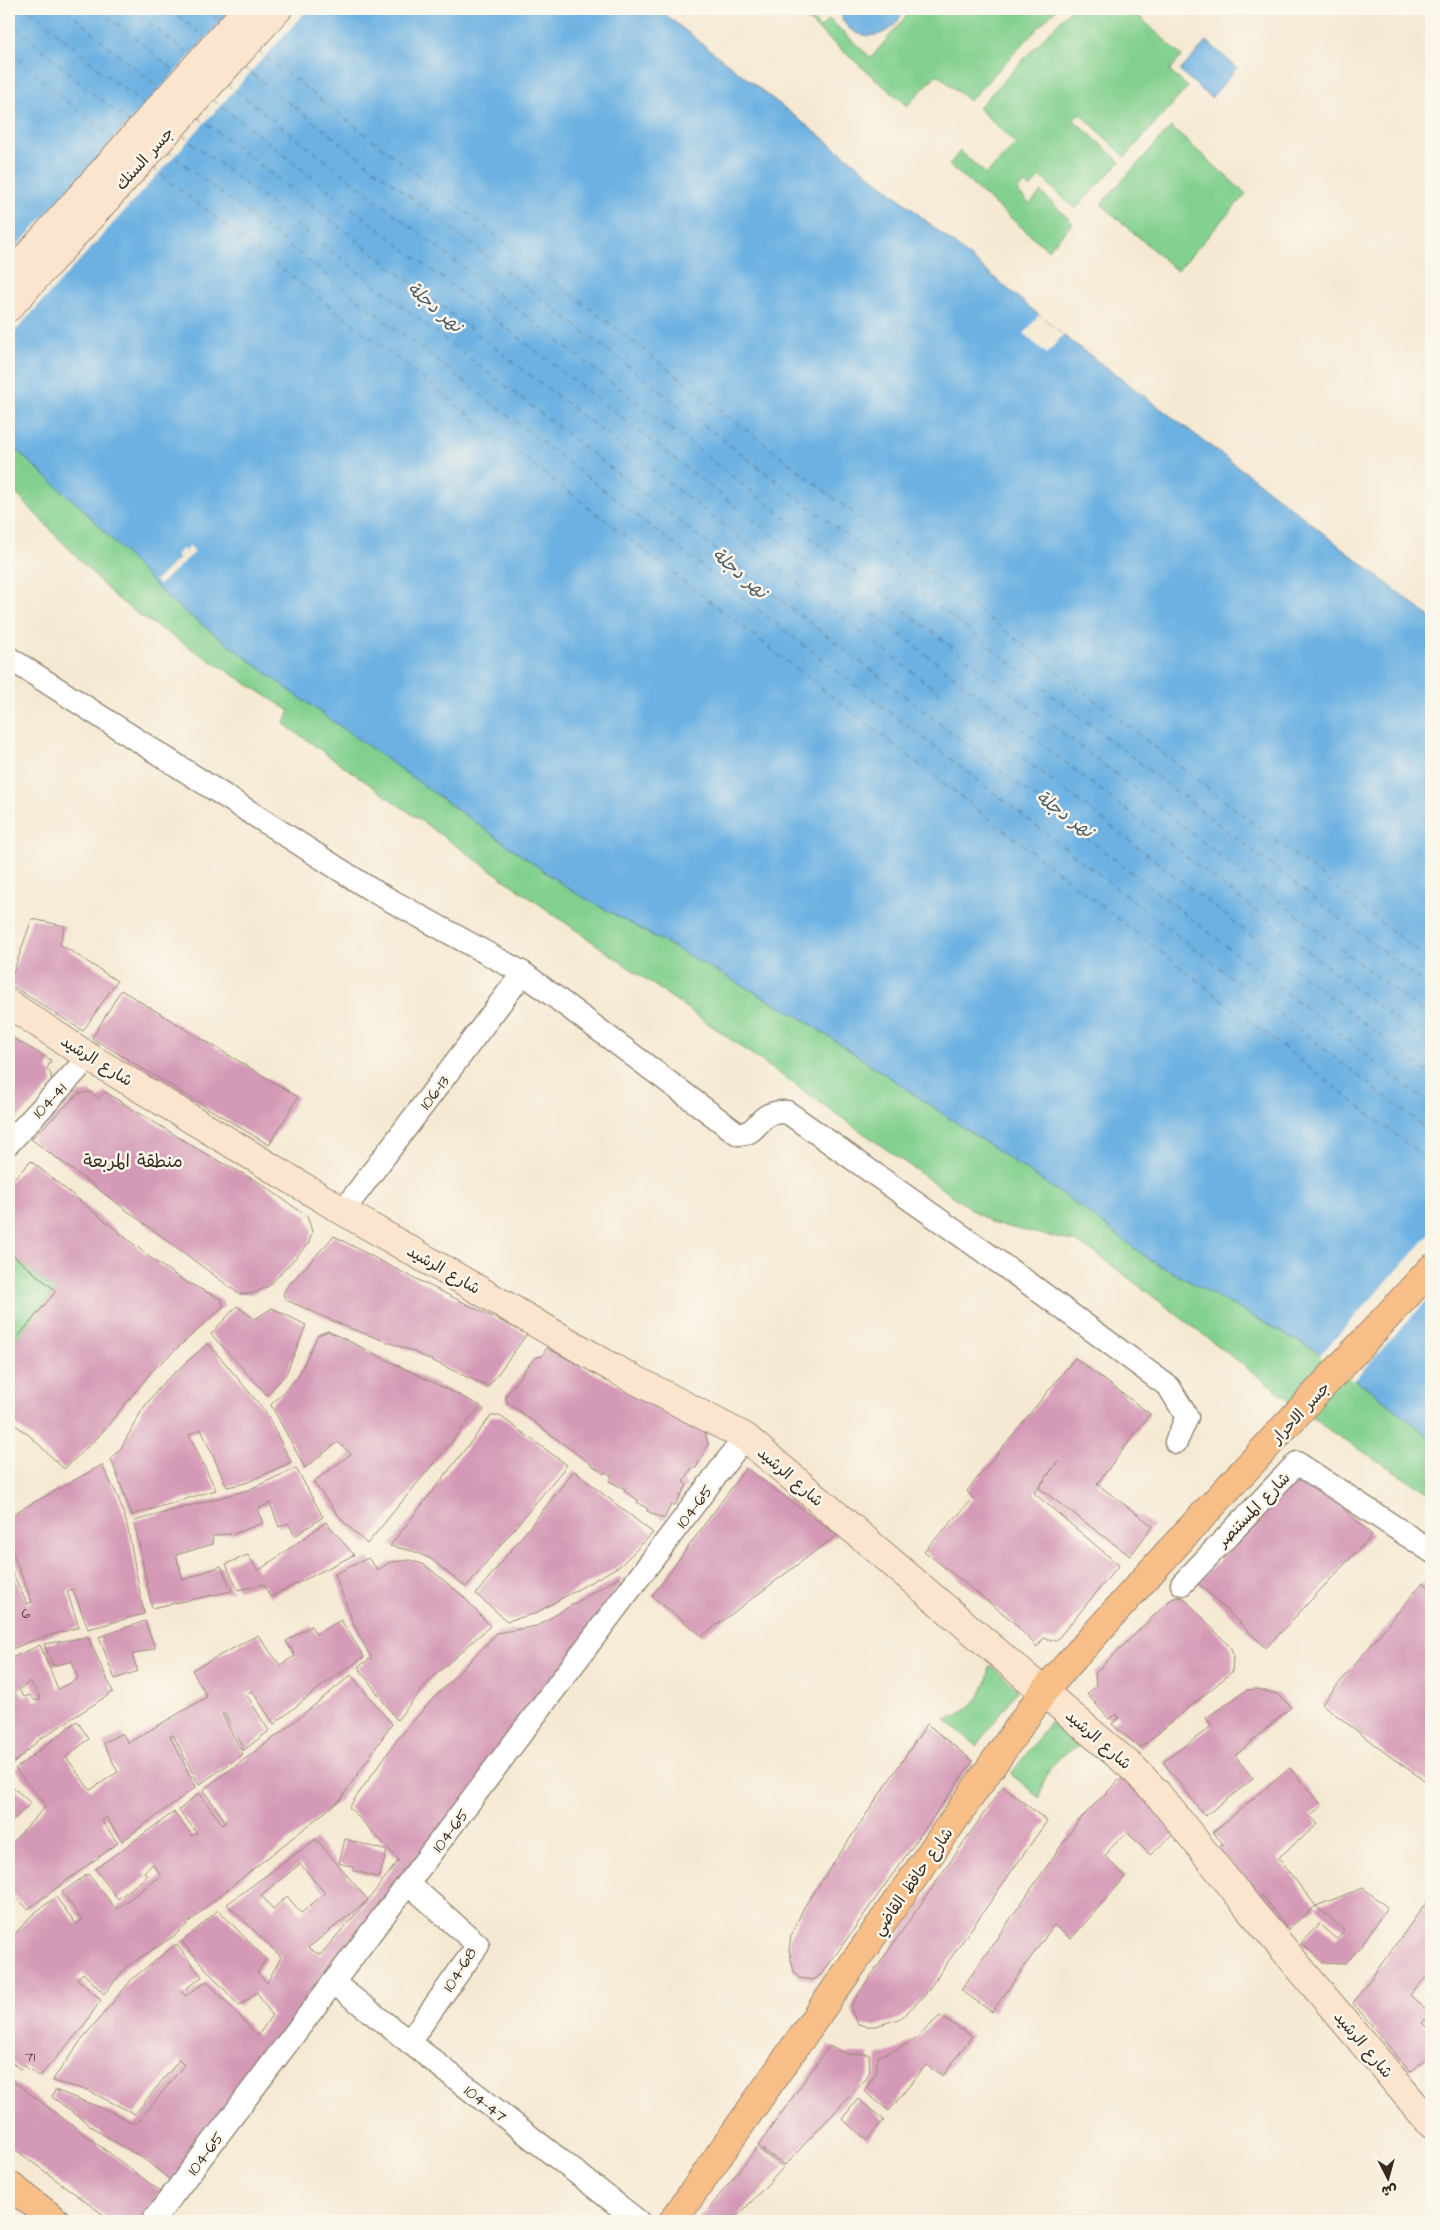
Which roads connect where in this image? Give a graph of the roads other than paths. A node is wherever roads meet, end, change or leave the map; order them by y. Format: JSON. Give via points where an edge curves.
{"nodes":[{"id":1,"x":248,"y":9,"type":"edge"},
{"id":2,"x":278,"y":9,"type":"edge"},
{"id":3,"x":9,"y":277,"type":"edge"},
{"id":4,"x":9,"y":307,"type":"edge"},
{"id":5,"x":9,"y":658,"type":"edge"},
{"id":6,"x":523,"y":973,"type":"junction"},
{"id":7,"x":9,"y":1004,"type":"edge"},
{"id":8,"x":89,"y":1057,"type":"junction"},
{"id":9,"x":9,"y":1143,"type":"edge"},
{"id":10,"x":343,"y":1211,"type":"junction"},
{"id":11,"x":1431,"y":1269,"type":"edge"},
{"id":12,"x":746,"y":1437,"type":"junction"},
{"id":13,"x":1176,"y":1442,"type":"dead end"},
{"id":14,"x":1431,"y":1551,"type":"edge"},
{"id":15,"x":1167,"y":1554,"type":"joint"},
{"id":16,"x":1182,"y":1584,"type":"dead end"},
{"id":17,"x":1044,"y":1691,"type":"junction"},
{"id":18,"x":409,"y":1884,"type":"junction"},
{"id":19,"x":335,"y":1984,"type":"junction"},
{"id":20,"x":409,"y":2042,"type":"junction"},
{"id":21,"x":1431,"y":2124,"type":"edge"},
{"id":22,"x":9,"y":2185,"type":"edge"},
{"id":23,"x":56,"y":2221,"type":"edge"},
{"id":24,"x":153,"y":2221,"type":"edge"},
{"id":25,"x":638,"y":2221,"type":"edge"},
{"id":26,"x":673,"y":2221,"type":"edge"}],
"edges":[{"from":1,"to":3,"type":"main road","name":"جسر السنك"},
{"from":2,"to":4,"type":"main road","name":"جسر السنك"},
{"from":5,"to":6,"type":"street","via":[[370,889]]},
{"from":6,"to":10,"type":"street","name":"106-13"},
{"from":6,"to":13,"type":"street","via":[[738,1134],[752,1131],[765,1115],[787,1112],[1031,1284],[1169,1387],[1187,1417]]},
{"from":7,"to":8,"type":"main road","name":"شارع الرشيد"},
{"from":8,"to":9,"type":"street","name":"104-41"},
{"from":8,"to":10,"type":"main road","name":"شارع الرشيد"},
{"from":10,"to":12,"type":"main road","name":"شارع الرشيد","via":[[613,1368]]},
{"from":11,"to":15,"type":"main road","name":"جسر الاحرار"},
{"from":12,"to":17,"type":"main road","name":"شارع الرشيد"},
{"from":12,"to":18,"type":"street","name":"104-65"},
{"from":14,"to":16,"type":"street","name":"شارع المستنصر","via":[[1297,1463]]},
{"from":15,"to":17,"type":"main road","name":"شارع حافظ القاضي"},
{"from":17,"to":21,"type":"main road","name":"شارع الرشيد","via":[[1157,1793]]},
{"from":17,"to":26,"type":"main road","name":"شارع حافظ القاضي"},
{"from":18,"to":19,"type":"street","name":"104-65"},
{"from":18,"to":20,"type":"street","name":"104-68","via":[[478,1945]]},
{"from":19,"to":20,"type":"street","name":"104-47"},
{"from":19,"to":24,"type":"street","name":"104-65"},
{"from":20,"to":25,"type":"street","name":"104-47"},
{"from":22,"to":23,"type":"main road"}]}
